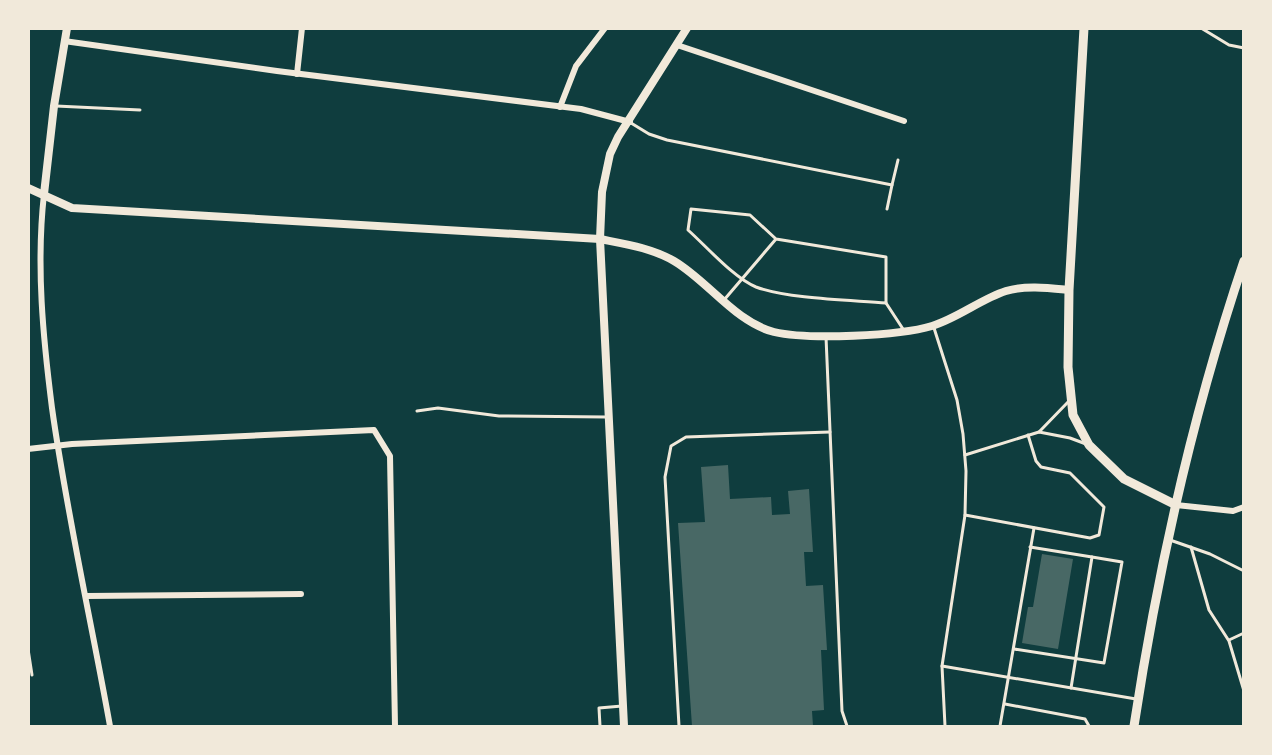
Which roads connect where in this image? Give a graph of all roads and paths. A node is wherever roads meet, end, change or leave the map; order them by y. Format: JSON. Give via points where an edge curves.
{"nodes":[{"id":1,"x":67,"y":28,"type":"edge"},
{"id":2,"x":302,"y":28,"type":"edge"},
{"id":3,"x":605,"y":28,"type":"edge"},
{"id":4,"x":687,"y":28,"type":"edge"},
{"id":5,"x":1084,"y":28,"type":"edge"},
{"id":6,"x":1201,"y":28,"type":"edge"},
{"id":7,"x":64,"y":41,"type":"junction"},
{"id":8,"x":676,"y":45,"type":"junction"},
{"id":9,"x":1244,"y":48,"type":"edge"},
{"id":10,"x":297,"y":74,"type":"junction"},
{"id":11,"x":54,"y":106,"type":"junction"},
{"id":12,"x":560,"y":107,"type":"junction"},
{"id":13,"x":140,"y":110,"type":"dead end"},
{"id":14,"x":904,"y":121,"type":"dead end"},
{"id":15,"x":630,"y":122,"type":"junction"},
{"id":16,"x":898,"y":160,"type":"dead end"},
{"id":17,"x":892,"y":185,"type":"junction"},
{"id":18,"x":28,"y":188,"type":"edge"},
{"id":19,"x":44,"y":194,"type":"junction"},
{"id":20,"x":887,"y":209,"type":"dead end"},
{"id":21,"x":600,"y":239,"type":"junction"},
{"id":22,"x":776,"y":239,"type":"junction"},
{"id":23,"x":1244,"y":261,"type":"edge"},
{"id":24,"x":743,"y":279,"type":"junction"},
{"id":25,"x":1069,"y":290,"type":"junction"},
{"id":26,"x":724,"y":300,"type":"junction"},
{"id":27,"x":886,"y":303,"type":"junction"},
{"id":28,"x":933,"y":326,"type":"junction"},
{"id":29,"x":905,"y":333,"type":"junction"},
{"id":30,"x":826,"y":335,"type":"junction"},
{"id":31,"x":1071,"y":399,"type":"junction"},
{"id":32,"x":417,"y":411,"type":"dead end"},
{"id":33,"x":609,"y":417,"type":"junction"},
{"id":34,"x":830,"y":432,"type":"junction"},
{"id":35,"x":1039,"y":432,"type":"junction"},
{"id":36,"x":1028,"y":435,"type":"junction"},
{"id":37,"x":1089,"y":445,"type":"junction"},
{"id":38,"x":56,"y":446,"type":"junction"},
{"id":39,"x":28,"y":449,"type":"edge"},
{"id":40,"x":965,"y":455,"type":"junction"},
{"id":41,"x":1176,"y":505,"type":"junction"},
{"id":42,"x":1244,"y":507,"type":"edge"},
{"id":43,"x":965,"y":515,"type":"junction"},
{"id":44,"x":1034,"y":528,"type":"junction"},
{"id":45,"x":1168,"y":539,"type":"junction"},
{"id":46,"x":1030,"y":547,"type":"junction"},
{"id":47,"x":1191,"y":548,"type":"junction"},
{"id":48,"x":1092,"y":557,"type":"junction"},
{"id":49,"x":1244,"y":571,"type":"edge"},
{"id":50,"x":301,"y":594,"type":"dead end"},
{"id":51,"x":86,"y":596,"type":"junction"},
{"id":52,"x":1244,"y":633,"type":"edge"},
{"id":53,"x":1229,"y":640,"type":"junction"},
{"id":54,"x":1014,"y":648,"type":"junction"},
{"id":55,"x":28,"y":650,"type":"edge"},
{"id":56,"x":1075,"y":658,"type":"junction"},
{"id":57,"x":942,"y":666,"type":"junction"},
{"id":58,"x":32,"y":675,"type":"dead end"},
{"id":59,"x":1009,"y":677,"type":"junction"},
{"id":60,"x":1071,"y":688,"type":"junction"},
{"id":61,"x":1244,"y":691,"type":"edge"},
{"id":62,"x":1138,"y":699,"type":"junction"},
{"id":63,"x":1005,"y":704,"type":"junction"},
{"id":64,"x":623,"y":706,"type":"junction"},
{"id":65,"x":110,"y":726,"type":"edge"},
{"id":66,"x":395,"y":726,"type":"edge"},
{"id":67,"x":600,"y":726,"type":"edge"},
{"id":68,"x":624,"y":726,"type":"edge"},
{"id":69,"x":679,"y":726,"type":"edge"},
{"id":70,"x":847,"y":726,"type":"edge"},
{"id":71,"x":945,"y":726,"type":"edge"},
{"id":72,"x":1000,"y":726,"type":"edge"},
{"id":73,"x":1089,"y":726,"type":"edge"},
{"id":74,"x":1134,"y":726,"type":"edge"}],
"edges":[{"from":1,"to":7,"type":"street"},
{"from":2,"to":10,"type":"street"},
{"from":3,"to":12,"type":"street","via":[[576,66]]},
{"from":4,"to":8,"type":"street"},
{"from":5,"to":25,"type":"main road"},
{"from":6,"to":9,"type":"lane","via":[[1229,45]]},
{"from":7,"to":10,"type":"street"},
{"from":7,"to":11,"type":"street"},
{"from":8,"to":14,"type":"street"},
{"from":8,"to":15,"type":"street"},
{"from":10,"to":12,"type":"street"},
{"from":11,"to":13,"type":"lane"},
{"from":11,"to":19,"type":"street"},
{"from":12,"to":15,"type":"street"},
{"from":15,"to":17,"type":"lane","via":[[667,140]]},
{"from":15,"to":21,"type":"street","via":[[618,136],[604,174]]},
{"from":16,"to":17,"type":"lane"},
{"from":17,"to":20,"type":"lane"},
{"from":18,"to":19,"type":"street"},
{"from":19,"to":21,"type":"street","via":[[72,208]]},
{"from":19,"to":38,"type":"street","via":[[41,309]]},
{"from":21,"to":26,"type":"street","via":[[643,248],[674,261]]},
{"from":21,"to":33,"type":"street"},
{"from":22,"to":24,"type":"lane"},
{"from":22,"to":24,"type":"lane","via":[[750,215],[691,209],[688,230]]},
{"from":22,"to":27,"type":"lane","via":[[886,257]]},
{"from":23,"to":41,"type":"main road"},
{"from":24,"to":26,"type":"lane"},
{"from":24,"to":27,"type":"lane","via":[[757,287],[813,297]]},
{"from":25,"to":28,"type":"street","via":[[1041,287],[1006,291]]},
{"from":25,"to":31,"type":"main road"},
{"from":26,"to":30,"type":"street","via":[[747,319],[774,332]]},
{"from":27,"to":29,"type":"lane"},
{"from":28,"to":29,"type":"street"},
{"from":28,"to":40,"type":"lane","via":[[957,400]]},
{"from":29,"to":30,"type":"street"},
{"from":30,"to":34,"type":"lane"},
{"from":31,"to":35,"type":"lane"},
{"from":31,"to":37,"type":"main road","via":[[1073,415]]},
{"from":32,"to":33,"type":"lane","via":[[438,408],[499,416]]},
{"from":33,"to":64,"type":"street"},
{"from":34,"to":69,"type":"lane","via":[[686,437],[671,446],[664,477]]},
{"from":34,"to":70,"type":"lane","via":[[842,711]]},
{"from":35,"to":36,"type":"lane"},
{"from":35,"to":37,"type":"lane"},
{"from":36,"to":40,"type":"lane"},
{"from":36,"to":44,"type":"lane","via":[[1041,467],[1070,472],[1104,507],[1099,535],[1094,538]]},
{"from":37,"to":41,"type":"main road","via":[[1124,479]]},
{"from":38,"to":39,"type":"street"},
{"from":38,"to":51,"type":"street"},
{"from":38,"to":66,"type":"street","via":[[374,430],[390,456]]},
{"from":40,"to":43,"type":"lane"},
{"from":41,"to":42,"type":"street","via":[[1233,511]]},
{"from":41,"to":45,"type":"main road"},
{"from":43,"to":44,"type":"lane"},
{"from":43,"to":57,"type":"lane"},
{"from":44,"to":46,"type":"lane"},
{"from":45,"to":47,"type":"lane"},
{"from":45,"to":62,"type":"main road"},
{"from":46,"to":48,"type":"lane"},
{"from":46,"to":54,"type":"lane"},
{"from":47,"to":49,"type":"lane"},
{"from":47,"to":53,"type":"lane","via":[[1209,610]]},
{"from":48,"to":56,"type":"lane"},
{"from":48,"to":56,"type":"lane","via":[[1122,562],[1104,663]]},
{"from":50,"to":51,"type":"street"},
{"from":51,"to":65,"type":"street"},
{"from":52,"to":53,"type":"lane"},
{"from":53,"to":61,"type":"lane"},
{"from":54,"to":56,"type":"lane"},
{"from":54,"to":59,"type":"lane"},
{"from":55,"to":58,"type":"lane"},
{"from":56,"to":60,"type":"lane"},
{"from":57,"to":59,"type":"lane"},
{"from":57,"to":71,"type":"lane"},
{"from":59,"to":60,"type":"lane"},
{"from":59,"to":63,"type":"lane"},
{"from":60,"to":62,"type":"lane"},
{"from":62,"to":74,"type":"main road"},
{"from":63,"to":72,"type":"lane"},
{"from":63,"to":73,"type":"lane","via":[[1085,719]]},
{"from":64,"to":67,"type":"lane","via":[[598,708]]},
{"from":64,"to":68,"type":"street"}]}
